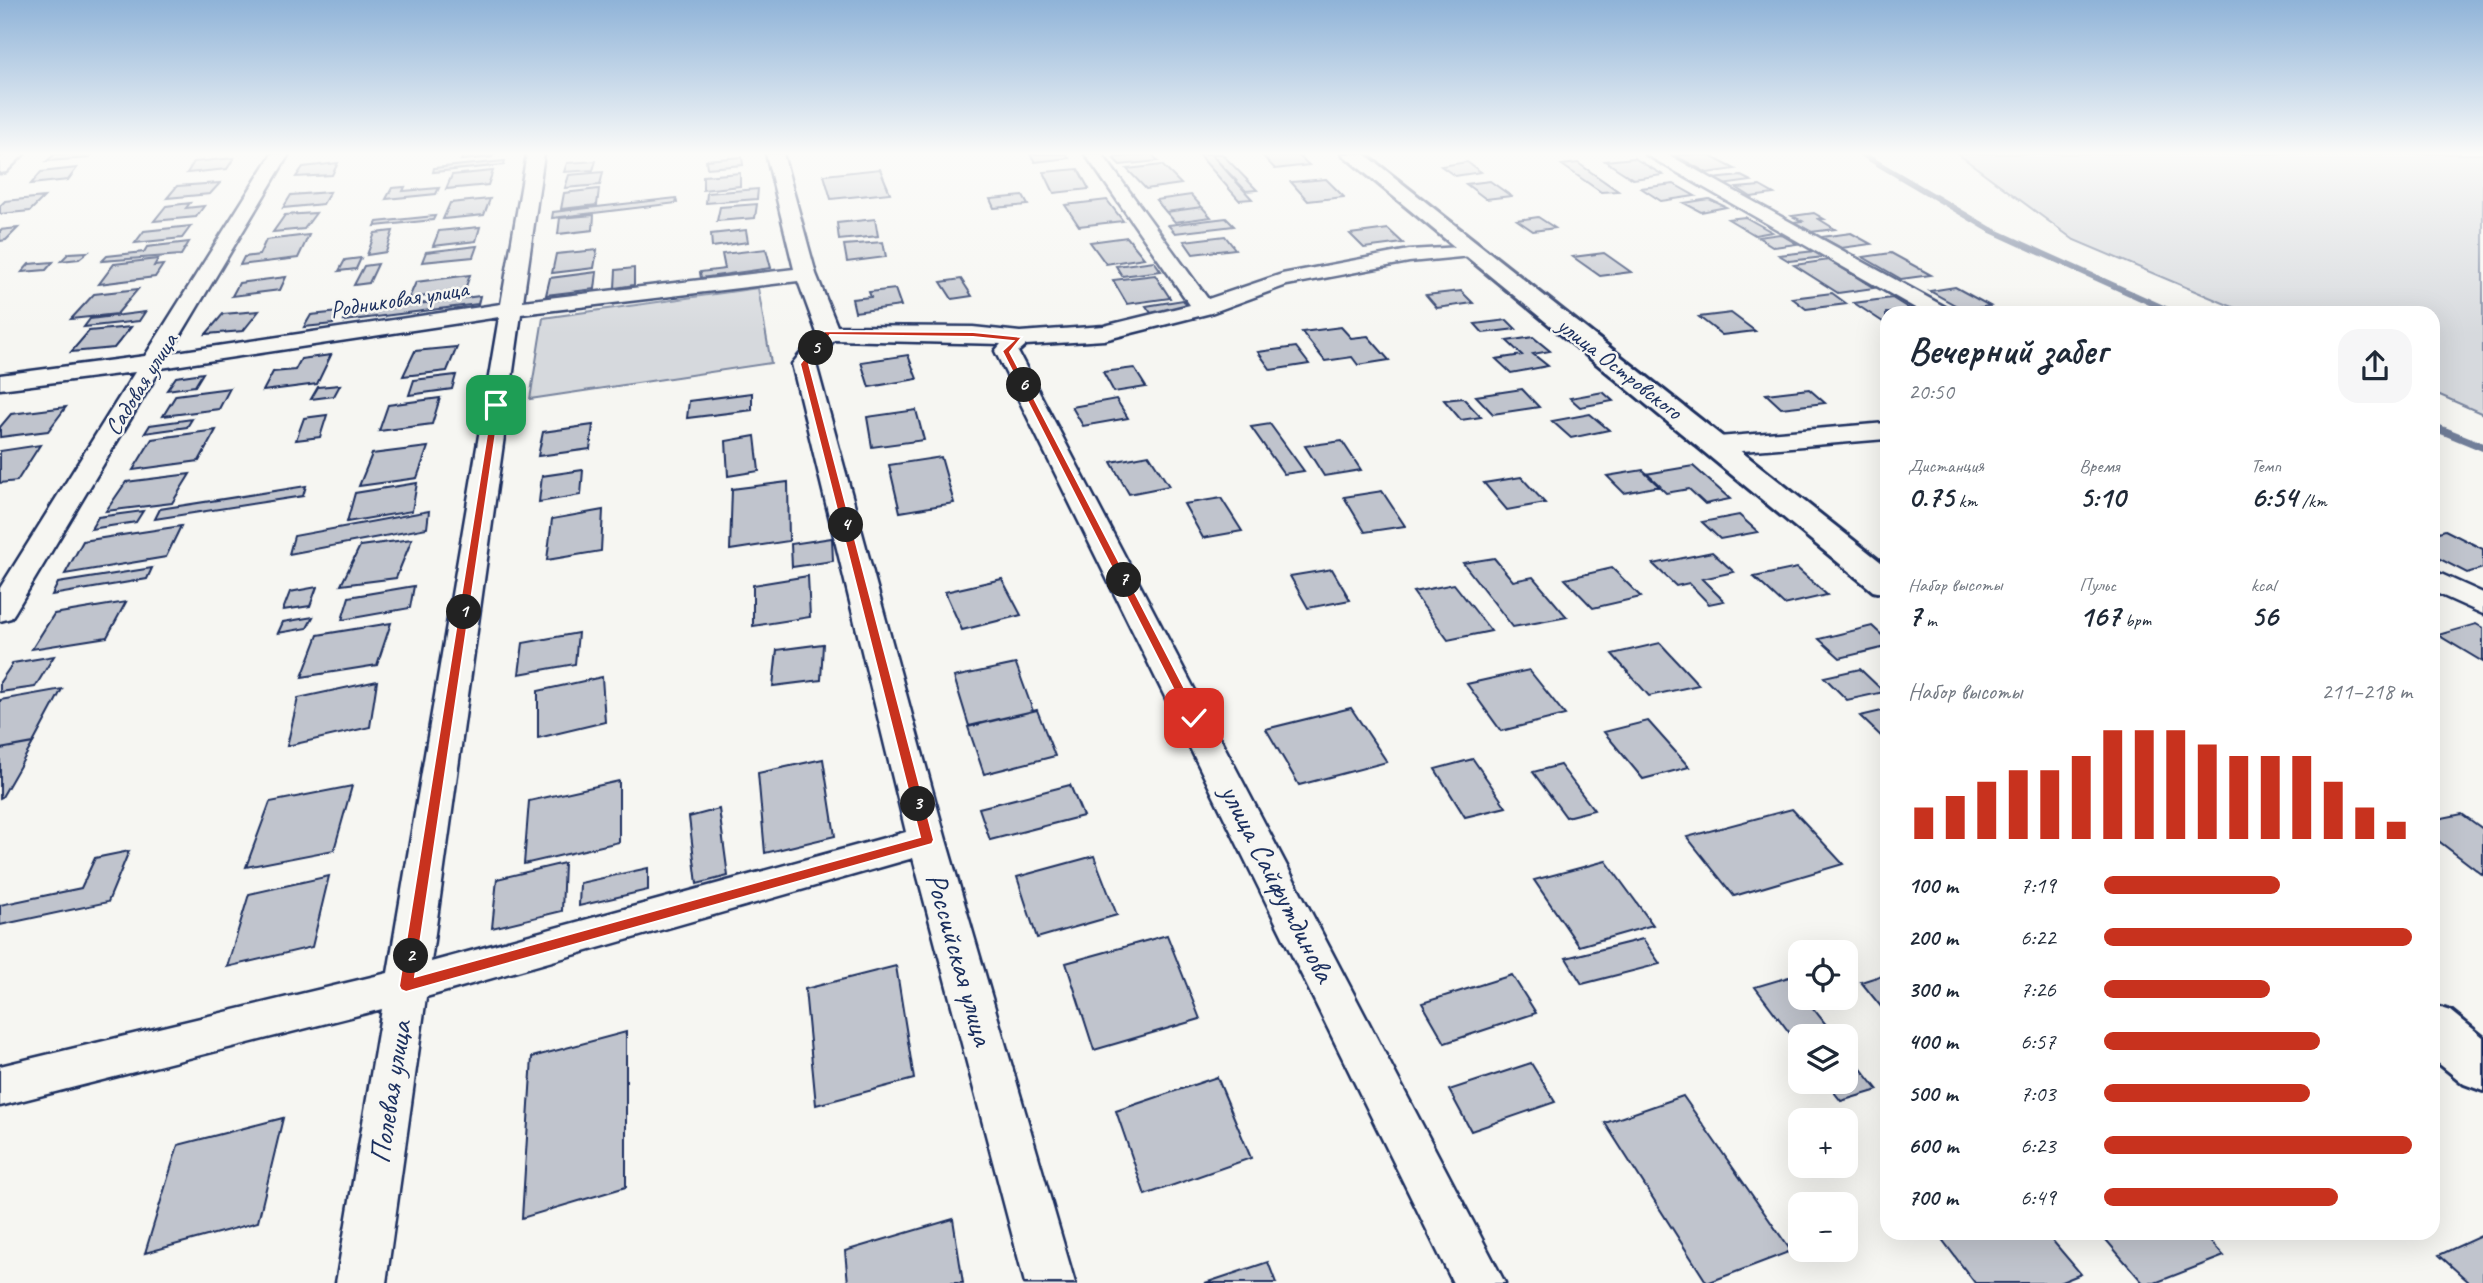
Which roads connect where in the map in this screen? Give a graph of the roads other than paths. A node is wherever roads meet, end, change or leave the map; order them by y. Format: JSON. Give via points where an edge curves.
{"nodes":[{"id":1,"x":244,"y":214,"type":"edge"},
{"id":2,"x":525,"y":214,"type":"edge"},
{"id":3,"x":790,"y":214,"type":"edge"},
{"id":4,"x":1136,"y":214,"type":"edge"},
{"id":5,"x":1426,"y":214,"type":"edge"},
{"id":6,"x":1761,"y":214,"type":"edge"},
{"id":7,"x":1471,"y":250,"type":"junction"},
{"id":8,"x":806,"y":274,"type":"junction"},
{"id":9,"x":1926,"y":306,"type":"edge"},
{"id":10,"x":1203,"y":308,"type":"junction"},
{"id":11,"x":510,"y":309,"type":"junction"},
{"id":12,"x":828,"y":333,"type":"junction"},
{"id":13,"x":1020,"y":339,"type":"junction"},
{"id":14,"x":155,"y":362,"type":"junction"},
{"id":15,"x":0,"y":382,"type":"edge"},
{"id":16,"x":1880,"y":432,"type":"edge"},
{"id":17,"x":1718,"y":445,"type":"junction"},
{"id":18,"x":1880,"y":578,"type":"edge"},
{"id":19,"x":2440,"y":583,"type":"edge"},
{"id":20,"x":2483,"y":605,"type":"edge"},
{"id":21,"x":0,"y":612,"type":"edge"},
{"id":22,"x":927,"y":840,"type":"junction"},
{"id":23,"x":406,"y":986,"type":"junction"},
{"id":24,"x":2440,"y":1033,"type":"edge"},
{"id":25,"x":2483,"y":1068,"type":"edge"},
{"id":26,"x":0,"y":1086,"type":"edge"},
{"id":27,"x":361,"y":1283,"type":"edge"},
{"id":28,"x":1050,"y":1283,"type":"edge"},
{"id":29,"x":1480,"y":1283,"type":"edge"}],
"edges":[{"from":1,"to":14,"type":"street","name":"Садовая улица"},
{"from":2,"to":11,"type":"street","name":"Полевая улица"},
{"from":3,"to":8,"type":"street"},
{"from":4,"to":10,"type":"street"},
{"from":5,"to":7,"type":"main road","name":"улица Островского"},
{"from":6,"to":9,"type":"street"},
{"from":7,"to":10,"type":"street","via":[[1282,279]]},
{"from":7,"to":17,"type":"main road","name":"улица Островского"},
{"from":8,"to":11,"type":"street","name":"Родниковая улица"},
{"from":8,"to":12,"type":"street"},
{"from":10,"to":13,"type":"street","via":[[1104,333]]},
{"from":11,"to":14,"type":"street","name":"Родниковая улица"},
{"from":11,"to":23,"type":"street","name":"Полевая улица"},
{"from":12,"to":13,"type":"street","via":[[973,334]]},
{"from":12,"to":22,"type":"street","name":"Российская улица","via":[[804,364]]},
{"from":13,"to":29,"type":"street","name":"улица Сайфутдинова","via":[[1006,351]]},
{"from":14,"to":15,"type":"street","name":"Родниковая улица"},
{"from":14,"to":21,"type":"street","name":"Садовая улица"},
{"from":16,"to":17,"type":"street"},
{"from":17,"to":18,"type":"main road","name":"улица Островского"},
{"from":19,"to":20,"type":"street"},
{"from":22,"to":23,"type":"street"},
{"from":22,"to":28,"type":"street","name":"Российская улица"},
{"from":23,"to":26,"type":"street"},
{"from":23,"to":27,"type":"street","name":"Полевая улица"},
{"from":24,"to":25,"type":"main road"}]}
